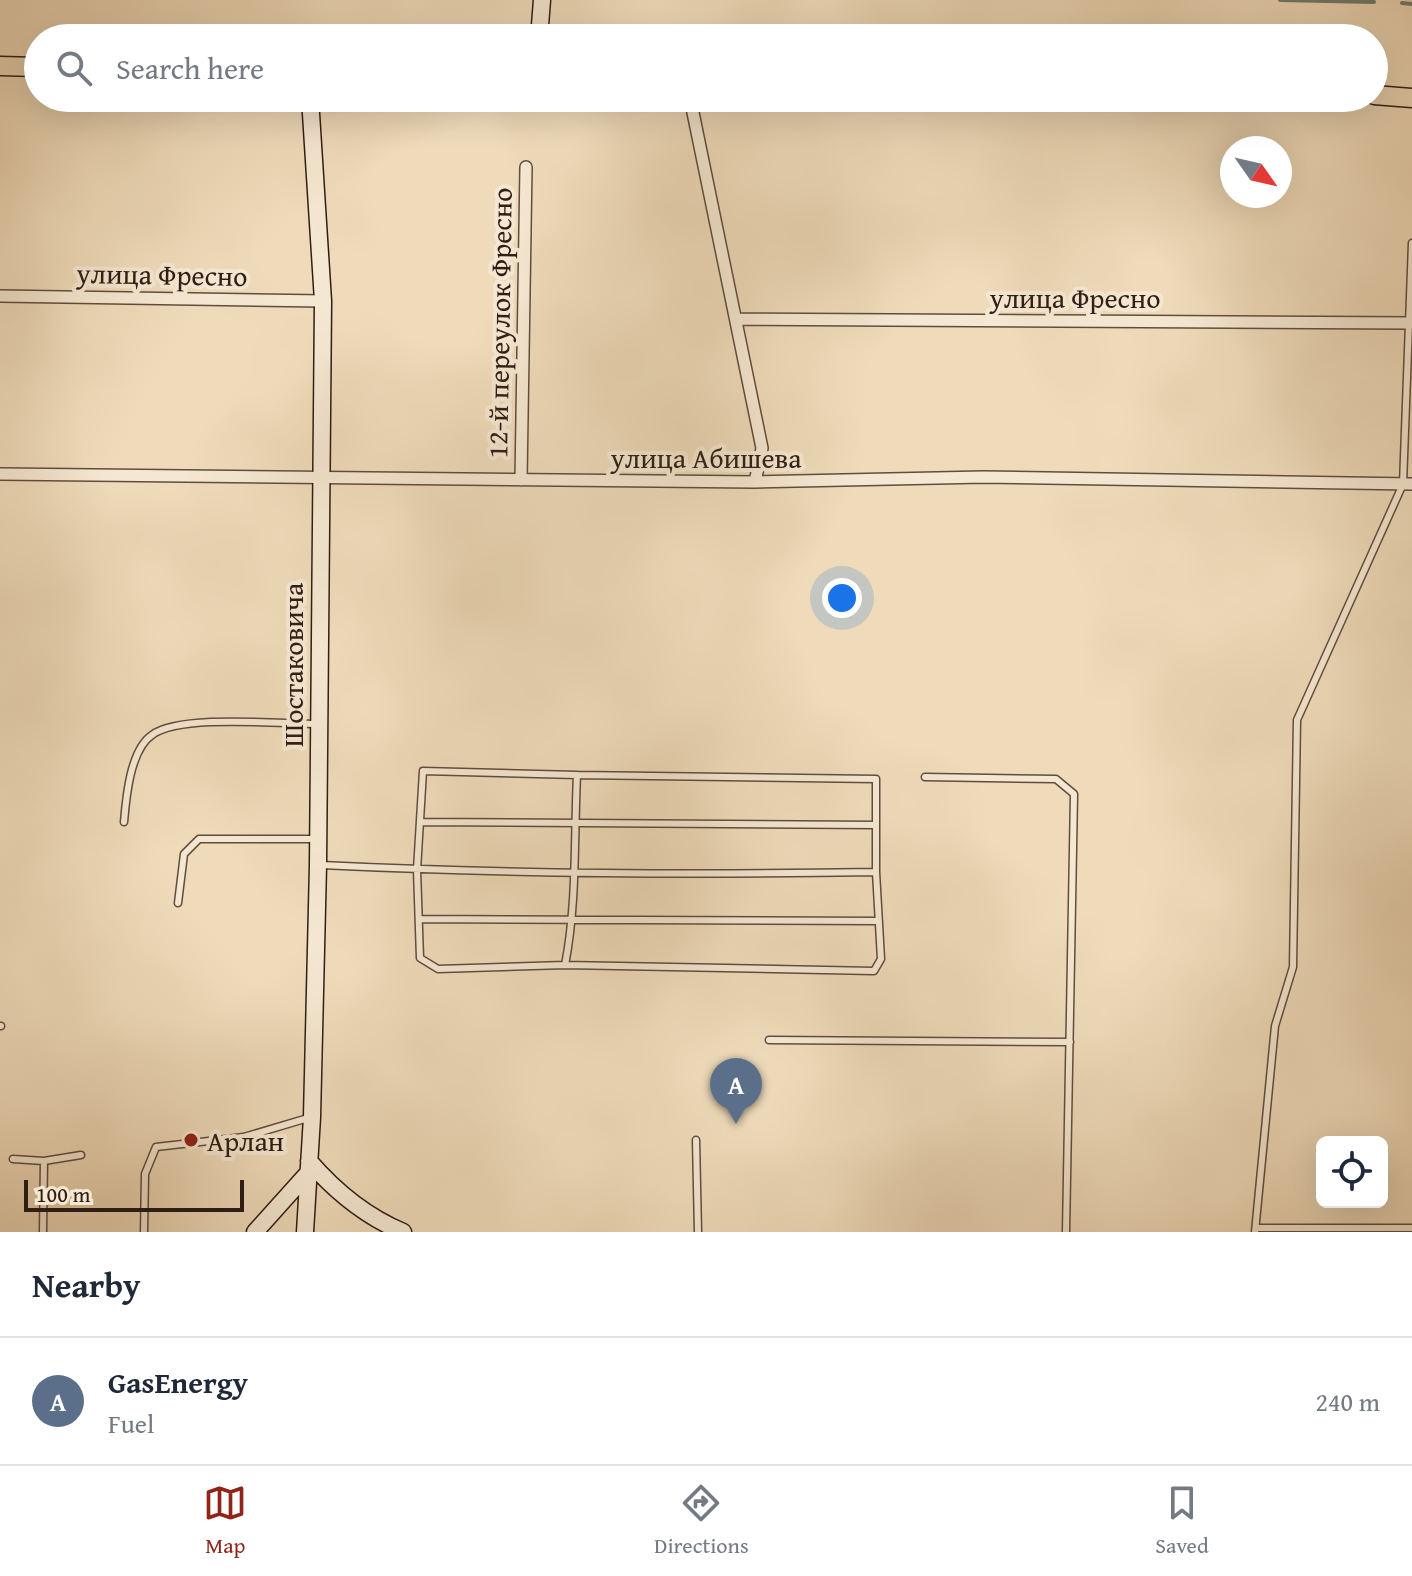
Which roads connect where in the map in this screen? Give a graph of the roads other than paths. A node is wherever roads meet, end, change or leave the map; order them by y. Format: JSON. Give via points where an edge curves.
{"nodes":[{"id":1,"x":542,"y":0,"type":"edge"},
{"id":2,"x":541,"y":24,"type":"edge"},
{"id":3,"x":0,"y":66,"type":"edge"},
{"id":4,"x":24,"y":67,"type":"edge"},
{"id":5,"x":1388,"y":96,"type":"edge"},
{"id":6,"x":1412,"y":98,"type":"edge"},
{"id":7,"x":311,"y":112,"type":"edge"},
{"id":8,"x":693,"y":112,"type":"edge"},
{"id":9,"x":526,"y":167,"type":"dead end"},
{"id":10,"x":1412,"y":243,"type":"edge"},
{"id":11,"x":0,"y":296,"type":"edge"},
{"id":12,"x":323,"y":301,"type":"junction"},
{"id":13,"x":738,"y":319,"type":"junction"},
{"id":14,"x":1411,"y":323,"type":"edge"},
{"id":15,"x":0,"y":474,"type":"edge"},
{"id":16,"x":319,"y":478,"type":"junction"},
{"id":17,"x":521,"y":480,"type":"junction"},
{"id":18,"x":755,"y":482,"type":"junction"},
{"id":19,"x":1407,"y":484,"type":"edge"},
{"id":20,"x":318,"y":724,"type":"junction"},
{"id":21,"x":577,"y":775,"type":"junction"},
{"id":22,"x":925,"y":777,"type":"dead end"},
{"id":23,"x":124,"y":822,"type":"dead end"},
{"id":24,"x":420,"y":822,"type":"junction"},
{"id":25,"x":574,"y":823,"type":"junction"},
{"id":26,"x":876,"y":825,"type":"junction"},
{"id":27,"x":318,"y":839,"type":"junction"},
{"id":28,"x":318,"y":865,"type":"junction"},
{"id":29,"x":417,"y":870,"type":"junction"},
{"id":30,"x":571,"y":872,"type":"junction"},
{"id":31,"x":876,"y":872,"type":"junction"},
{"id":32,"x":178,"y":903,"type":"dead end"},
{"id":33,"x":575,"y":918,"type":"junction"},
{"id":34,"x":419,"y":919,"type":"junction"},
{"id":35,"x":879,"y":921,"type":"junction"},
{"id":36,"x":565,"y":965,"type":"junction"},
{"id":37,"x":769,"y":1040,"type":"dead end"},
{"id":38,"x":1070,"y":1042,"type":"junction"},
{"id":39,"x":312,"y":1117,"type":"junction"},
{"id":40,"x":696,"y":1140,"type":"dead end"},
{"id":41,"x":81,"y":1155,"type":"dead end"},
{"id":42,"x":13,"y":1159,"type":"dead end"},
{"id":43,"x":44,"y":1161,"type":"junction"},
{"id":44,"x":309,"y":1167,"type":"junction"},
{"id":45,"x":1412,"y":1228,"type":"edge"},
{"id":46,"x":1256,"y":1230,"type":"edge"},
{"id":47,"x":43,"y":1232,"type":"edge"},
{"id":48,"x":144,"y":1232,"type":"edge"},
{"id":49,"x":255,"y":1232,"type":"edge"},
{"id":50,"x":305,"y":1232,"type":"edge"},
{"id":51,"x":403,"y":1232,"type":"edge"},
{"id":52,"x":698,"y":1232,"type":"edge"},
{"id":53,"x":1066,"y":1232,"type":"edge"}],
"edges":[{"from":1,"to":2,"type":"street"},
{"from":3,"to":4,"type":"main road"},
{"from":5,"to":6,"type":"main road"},
{"from":7,"to":12,"type":"street","name":"Шостаковича"},
{"from":8,"to":13,"type":"street"},
{"from":9,"to":17,"type":"street","name":"12-й переулок Фресно"},
{"from":10,"to":14,"type":"lane"},
{"from":11,"to":12,"type":"street","name":"улица Фресно"},
{"from":12,"to":16,"type":"street","name":"Шостаковича"},
{"from":13,"to":14,"type":"street","name":"улица Фресно"},
{"from":13,"to":18,"type":"street","via":[[762,448]]},
{"from":14,"to":19,"type":"lane"},
{"from":15,"to":16,"type":"street","name":"улица Абишева"},
{"from":16,"to":17,"type":"street","name":"улица Абишева"},
{"from":16,"to":20,"type":"street","name":"Шостаковича"},
{"from":17,"to":18,"type":"street","name":"улица Абишева"},
{"from":18,"to":19,"type":"street","name":"улица Абишева","via":[[983,477]]},
{"from":19,"to":46,"type":"lane","via":[[1297,720],[1293,967],[1275,1026]]},
{"from":20,"to":23,"type":"lane","via":[[179,723],[150,736],[127,779]]},
{"from":20,"to":27,"type":"street","name":"Шостаковича"},
{"from":21,"to":24,"type":"lane","via":[[423,771]]},
{"from":21,"to":25,"type":"lane"},
{"from":21,"to":26,"type":"lane","via":[[876,779]]},
{"from":22,"to":38,"type":"lane","via":[[1056,779],[1074,794]]},
{"from":24,"to":25,"type":"lane"},
{"from":24,"to":29,"type":"lane"},
{"from":25,"to":26,"type":"lane"},
{"from":25,"to":30,"type":"lane"},
{"from":26,"to":31,"type":"lane"},
{"from":27,"to":28,"type":"street","name":"Шостаковича"},
{"from":27,"to":32,"type":"lane","via":[[194,841],[184,854]]},
{"from":28,"to":29,"type":"lane"},
{"from":28,"to":39,"type":"street","name":"Шостаковича"},
{"from":29,"to":30,"type":"lane"},
{"from":29,"to":34,"type":"lane"},
{"from":30,"to":31,"type":"lane"},
{"from":30,"to":33,"type":"lane"},
{"from":31,"to":35,"type":"lane"},
{"from":33,"to":34,"type":"lane"},
{"from":33,"to":35,"type":"lane"},
{"from":33,"to":36,"type":"lane"},
{"from":34,"to":36,"type":"lane","via":[[420,958],[438,969]]},
{"from":35,"to":36,"type":"lane","via":[[881,959],[874,971]]},
{"from":37,"to":38,"type":"lane"},
{"from":38,"to":53,"type":"lane"},
{"from":39,"to":44,"type":"street","name":"Шостаковича"},
{"from":39,"to":48,"type":"lane","via":[[244,1137],[156,1147],[145,1174]]},
{"from":40,"to":52,"type":"lane"},
{"from":41,"to":43,"type":"lane"},
{"from":42,"to":43,"type":"lane"},
{"from":43,"to":47,"type":"lane"},
{"from":44,"to":49,"type":"street"},
{"from":44,"to":50,"type":"street","name":"Шостаковича"},
{"from":44,"to":51,"type":"street"},
{"from":45,"to":46,"type":"lane"}]}
